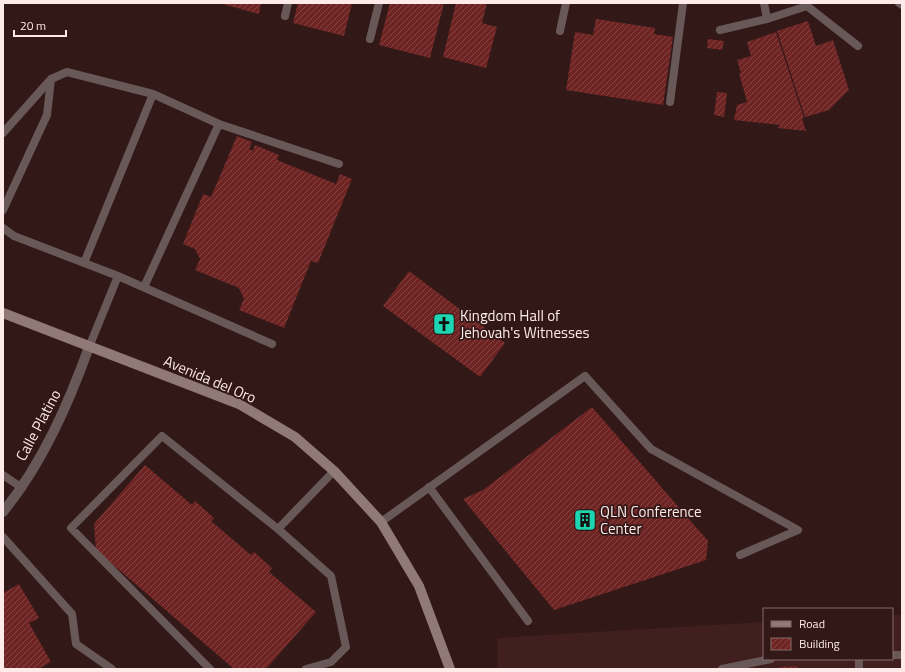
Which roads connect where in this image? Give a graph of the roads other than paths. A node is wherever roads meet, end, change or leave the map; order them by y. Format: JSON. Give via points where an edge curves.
{"nodes":[{"id":1,"x":288,"y":3,"type":"edge"},
{"id":2,"x":379,"y":3,"type":"edge"},
{"id":3,"x":566,"y":3,"type":"edge"},
{"id":4,"x":682,"y":3,"type":"edge"},
{"id":5,"x":764,"y":3,"type":"edge"},
{"id":6,"x":899,"y":3,"type":"edge"},
{"id":7,"x":902,"y":5,"type":"edge"},
{"id":8,"x":285,"y":16,"type":"dead end"},
{"id":9,"x":767,"y":19,"type":"junction"},
{"id":10,"x":720,"y":30,"type":"dead end"},
{"id":11,"x":560,"y":31,"type":"dead end"},
{"id":12,"x":370,"y":39,"type":"dead end"},
{"id":13,"x":858,"y":46,"type":"dead end"},
{"id":14,"x":51,"y":79,"type":"junction"},
{"id":15,"x":153,"y":94,"type":"junction"},
{"id":16,"x":670,"y":102,"type":"dead end"},
{"id":17,"x":219,"y":124,"type":"junction"},
{"id":18,"x":3,"y":133,"type":"edge"},
{"id":19,"x":339,"y":164,"type":"dead end"},
{"id":20,"x":3,"y":210,"type":"edge"},
{"id":21,"x":3,"y":228,"type":"edge"},
{"id":22,"x":84,"y":263,"type":"junction"},
{"id":23,"x":118,"y":276,"type":"junction"},
{"id":24,"x":144,"y":288,"type":"junction"},
{"id":25,"x":3,"y":313,"type":"edge"},
{"id":26,"x":272,"y":344,"type":"dead end"},
{"id":27,"x":89,"y":347,"type":"junction"},
{"id":28,"x":334,"y":471,"type":"junction"},
{"id":29,"x":3,"y":475,"type":"edge"},
{"id":30,"x":429,"y":487,"type":"junction"},
{"id":31,"x":22,"y":488,"type":"junction"},
{"id":32,"x":3,"y":512,"type":"edge"},
{"id":33,"x":381,"y":522,"type":"junction"},
{"id":34,"x":278,"y":529,"type":"junction"},
{"id":35,"x":3,"y":537,"type":"edge"},
{"id":36,"x":740,"y":555,"type":"dead end"},
{"id":37,"x":528,"y":621,"type":"dead end"},
{"id":38,"x":766,"y":660,"type":"edge"},
{"id":39,"x":112,"y":669,"type":"edge"},
{"id":40,"x":210,"y":669,"type":"edge"},
{"id":41,"x":306,"y":669,"type":"edge"},
{"id":42,"x":450,"y":669,"type":"edge"},
{"id":43,"x":722,"y":669,"type":"edge"}],
"edges":[{"from":1,"to":8,"type":"lane"},
{"from":2,"to":12,"type":"lane"},
{"from":3,"to":11,"type":"lane"},
{"from":4,"to":16,"type":"lane"},
{"from":5,"to":9,"type":"lane"},
{"from":6,"to":7,"type":"lane"},
{"from":9,"to":10,"type":"lane"},
{"from":9,"to":13,"type":"lane","via":[[807,6]]},
{"from":14,"to":15,"type":"lane","via":[[67,72]]},
{"from":14,"to":18,"type":"lane"},
{"from":14,"to":20,"type":"lane","via":[[47,115]]},
{"from":15,"to":17,"type":"lane"},
{"from":15,"to":22,"type":"lane"},
{"from":17,"to":19,"type":"lane"},
{"from":17,"to":24,"type":"lane"},
{"from":21,"to":22,"type":"lane","via":[[14,236]]},
{"from":22,"to":23,"type":"lane"},
{"from":23,"to":24,"type":"lane"},
{"from":23,"to":27,"type":"lane"},
{"from":24,"to":26,"type":"lane"},
{"from":25,"to":27,"type":"street","name":"Avenida del Oro"},
{"from":27,"to":28,"type":"street","name":"Avenida del Oro","via":[[239,404],[295,437]]},
{"from":27,"to":31,"type":"street","name":"Calle Platino","via":[[71,396]]},
{"from":28,"to":33,"type":"street","name":"Avenida del Oro"},
{"from":28,"to":34,"type":"lane"},
{"from":29,"to":31,"type":"lane"},
{"from":30,"to":33,"type":"lane"},
{"from":30,"to":36,"type":"lane","via":[[585,376],[651,449],[798,530]]},
{"from":30,"to":37,"type":"lane"},
{"from":31,"to":32,"type":"street","name":"Calle Platino"},
{"from":33,"to":42,"type":"street","name":"Avenida del Oro","via":[[419,586]]},
{"from":34,"to":40,"type":"lane","via":[[162,436],[71,528]]},
{"from":34,"to":41,"type":"lane","via":[[331,576],[346,647],[331,662]]},
{"from":35,"to":39,"type":"lane","via":[[72,614],[76,644]]},
{"from":38,"to":43,"type":"lane"}]}
